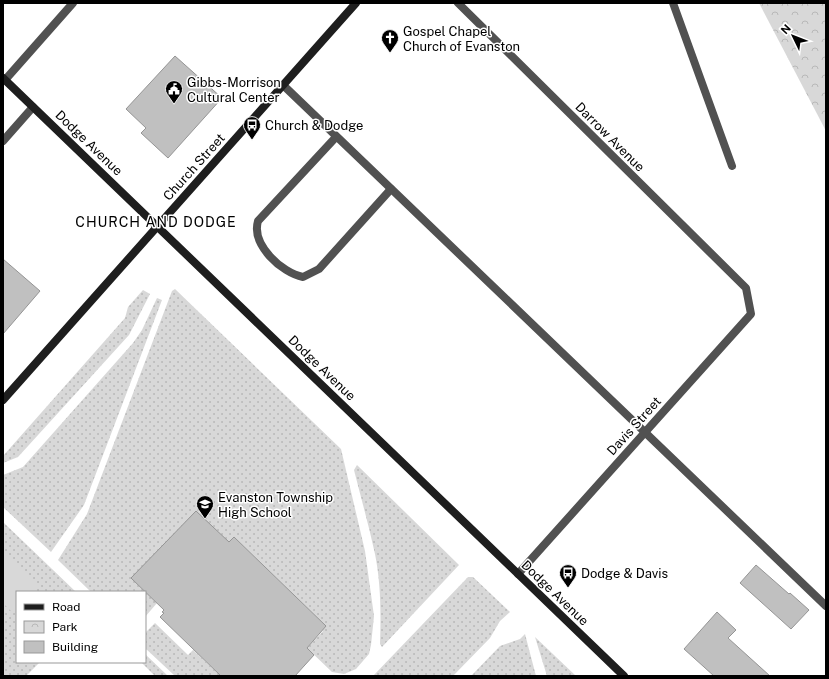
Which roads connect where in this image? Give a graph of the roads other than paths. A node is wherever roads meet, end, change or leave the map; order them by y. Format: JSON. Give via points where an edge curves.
{"nodes":[{"id":1,"x":73,"y":3,"type":"edge"},
{"id":2,"x":356,"y":3,"type":"edge"},
{"id":3,"x":458,"y":3,"type":"edge"},
{"id":4,"x":673,"y":3,"type":"edge"},
{"id":5,"x":4,"y":79,"type":"edge"},
{"id":6,"x":283,"y":85,"type":"junction"},
{"id":7,"x":33,"y":107,"type":"junction"},
{"id":8,"x":336,"y":137,"type":"junction"},
{"id":9,"x":3,"y":141,"type":"edge"},
{"id":10,"x":732,"y":166,"type":"dead end"},
{"id":11,"x":391,"y":189,"type":"junction"},
{"id":12,"x":158,"y":226,"type":"junction"},
{"id":13,"x":746,"y":288,"type":"joint"},
{"id":14,"x":3,"y":400,"type":"edge"},
{"id":15,"x":645,"y":432,"type":"junction"},
{"id":16,"x":518,"y":574,"type":"junction"},
{"id":17,"x":826,"y":606,"type":"edge"},
{"id":18,"x":624,"y":676,"type":"edge"}],
"edges":[{"from":1,"to":5,"type":"street"},
{"from":2,"to":6,"type":"main road","name":"Church Street"},
{"from":3,"to":13,"type":"street","name":"Darrow Avenue"},
{"from":4,"to":10,"type":"street"},
{"from":5,"to":7,"type":"main road","name":"Dodge Avenue"},
{"from":6,"to":8,"type":"street"},
{"from":6,"to":12,"type":"main road","name":"Church Street"},
{"from":7,"to":9,"type":"street"},
{"from":7,"to":12,"type":"main road","name":"Dodge Avenue"},
{"from":8,"to":11,"type":"street"},
{"from":8,"to":11,"type":"street","via":[[258,221],[258,237],[269,256],[295,276],[303,277],[314,272]]},
{"from":11,"to":15,"type":"street"},
{"from":12,"to":14,"type":"main road","name":"Church Street"},
{"from":12,"to":16,"type":"main road","name":"Dodge Avenue"},
{"from":13,"to":15,"type":"street","name":"Davis Street","via":[[751,314]]},
{"from":15,"to":16,"type":"street","name":"Davis Street"},
{"from":15,"to":17,"type":"street"},
{"from":16,"to":18,"type":"main road","name":"Dodge Avenue"}]}
